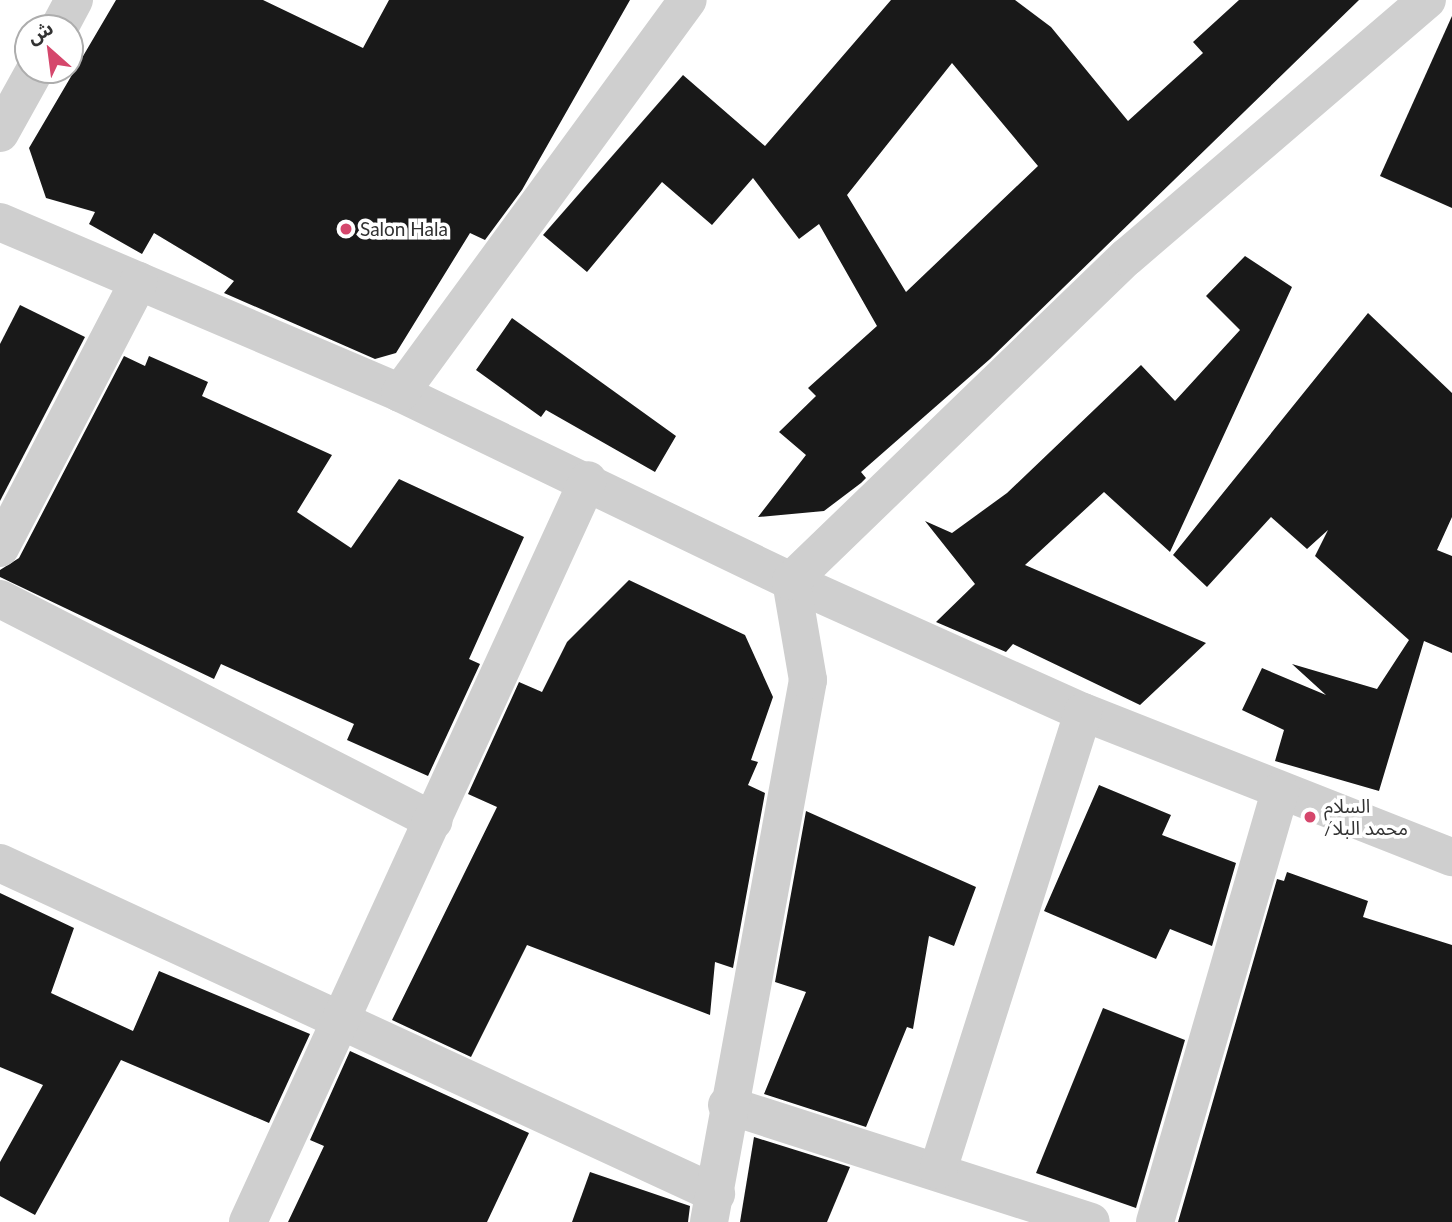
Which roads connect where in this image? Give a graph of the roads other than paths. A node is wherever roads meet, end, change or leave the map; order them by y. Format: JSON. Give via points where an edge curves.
{"nodes":[{"id":1,"x":688,"y":0,"type":"edge"},
{"id":2,"x":1427,"y":0,"type":"edge"},
{"id":3,"x":27,"y":84,"type":"edge"},
{"id":4,"x":0,"y":133,"type":"edge"},
{"id":5,"x":0,"y":222,"type":"edge"},
{"id":6,"x":139,"y":281,"type":"junction"},
{"id":7,"x":400,"y":393,"type":"junction"},
{"id":8,"x":588,"y":480,"type":"junction"},
{"id":9,"x":0,"y":548,"type":"edge"},
{"id":10,"x":791,"y":581,"type":"junction"},
{"id":11,"x":0,"y":599,"type":"edge"},
{"id":12,"x":1083,"y":712,"type":"junction"},
{"id":13,"x":1280,"y":791,"type":"junction"},
{"id":14,"x":433,"y":821,"type":"junction"},
{"id":15,"x":1452,"y":857,"type":"edge"},
{"id":16,"x":0,"y":863,"type":"edge"},
{"id":17,"x":341,"y":1021,"type":"junction"},
{"id":18,"x":727,"y":1105,"type":"junction"},
{"id":19,"x":938,"y":1170,"type":"junction"},
{"id":20,"x":713,"y":1208,"type":"edge"},
{"id":21,"x":248,"y":1222,"type":"edge"},
{"id":22,"x":1091,"y":1222,"type":"edge"},
{"id":23,"x":1155,"y":1222,"type":"edge"}],
"edges":[{"from":1,"to":7,"type":"street"},
{"from":2,"to":10,"type":"street","via":[[1127,257]]},
{"from":3,"to":4,"type":"street"},
{"from":5,"to":6,"type":"street"},
{"from":6,"to":7,"type":"street"},
{"from":6,"to":9,"type":"street"},
{"from":7,"to":8,"type":"street"},
{"from":8,"to":10,"type":"street"},
{"from":8,"to":14,"type":"street"},
{"from":10,"to":12,"type":"street"},
{"from":10,"to":18,"type":"street","via":[[808,680]]},
{"from":11,"to":14,"type":"street"},
{"from":12,"to":13,"type":"street"},
{"from":12,"to":19,"type":"street"},
{"from":13,"to":15,"type":"street"},
{"from":13,"to":23,"type":"street"},
{"from":14,"to":17,"type":"street"},
{"from":16,"to":17,"type":"street"},
{"from":17,"to":20,"type":"street"},
{"from":17,"to":21,"type":"street"},
{"from":18,"to":19,"type":"street"},
{"from":18,"to":20,"type":"street"},
{"from":19,"to":22,"type":"street"}]}
